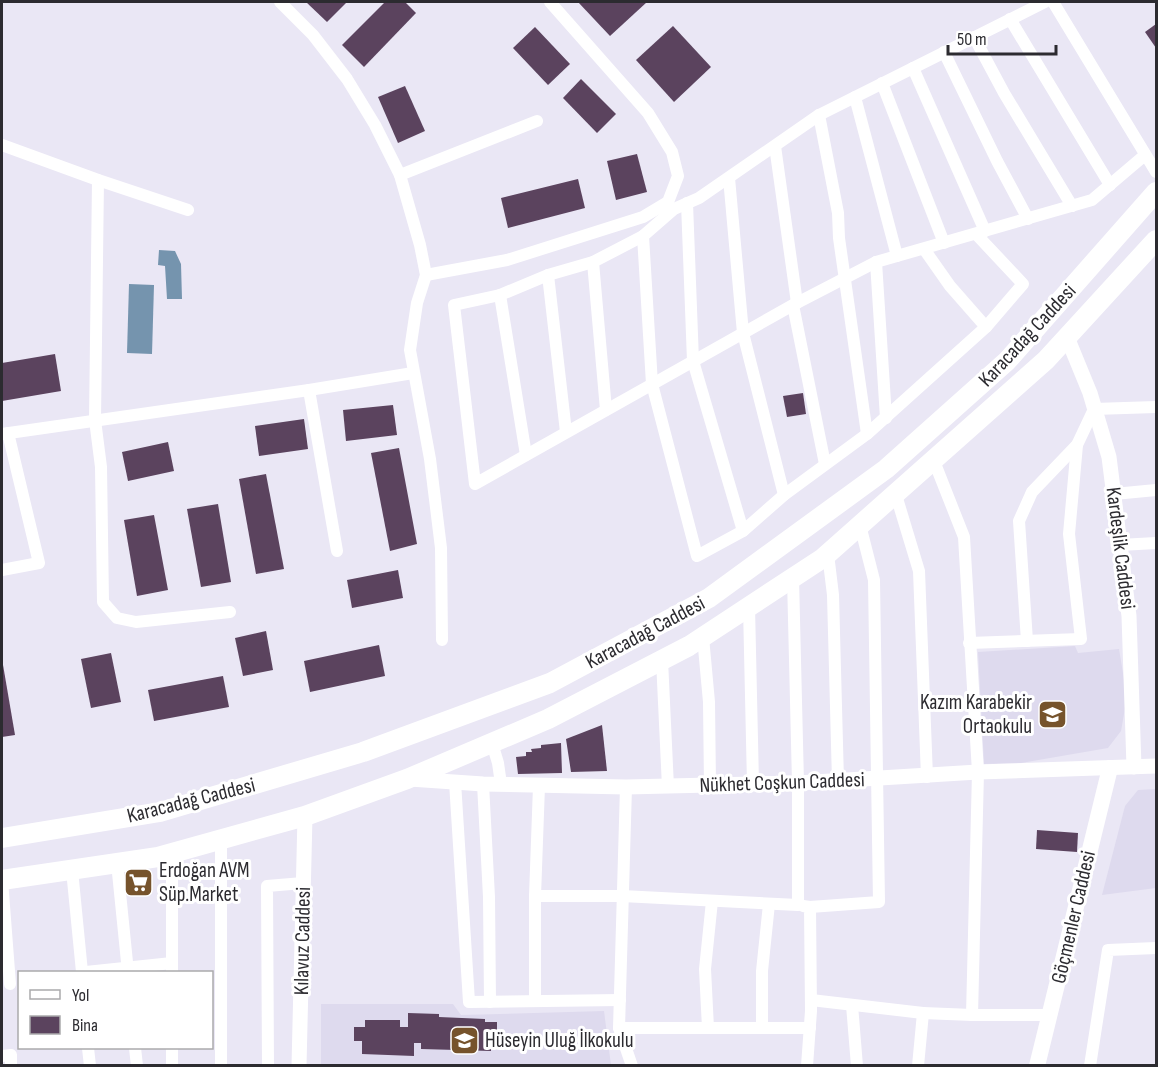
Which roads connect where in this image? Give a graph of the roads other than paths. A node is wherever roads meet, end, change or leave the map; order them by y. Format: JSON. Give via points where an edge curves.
{"nodes":[{"id":1,"x":280,"y":2,"type":"edge"},
{"id":2,"x":550,"y":2,"type":"edge"},
{"id":3,"x":1045,"y":2,"type":"edge"},
{"id":4,"x":1053,"y":2,"type":"edge"},
{"id":5,"x":1010,"y":19,"type":"junction"},
{"id":6,"x":974,"y":37,"type":"junction"},
{"id":7,"x":944,"y":52,"type":"junction"},
{"id":8,"x":913,"y":68,"type":"junction"},
{"id":9,"x":882,"y":83,"type":"junction"},
{"id":10,"x":855,"y":97,"type":"junction"},
{"id":11,"x":819,"y":115,"type":"junction"},
{"id":12,"x":537,"y":121,"type":"dead end"},
{"id":13,"x":2,"y":145,"type":"edge"},
{"id":14,"x":775,"y":146,"type":"junction"},
{"id":15,"x":1145,"y":155,"type":"junction"},
{"id":16,"x":1156,"y":172,"type":"edge"},
{"id":17,"x":399,"y":175,"type":"junction"},
{"id":18,"x":729,"y":178,"type":"junction"},
{"id":19,"x":98,"y":180,"type":"junction"},
{"id":20,"x":1110,"y":185,"type":"junction"},
{"id":21,"x":1156,"y":192,"type":"edge"},
{"id":22,"x":687,"y":203,"type":"junction"},
{"id":23,"x":1072,"y":206,"type":"junction"},
{"id":24,"x":189,"y":210,"type":"dead end"},
{"id":25,"x":1028,"y":219,"type":"junction"},
{"id":26,"x":981,"y":233,"type":"junction"},
{"id":27,"x":643,"y":236,"type":"junction"},
{"id":28,"x":944,"y":243,"type":"junction"},
{"id":29,"x":1155,"y":244,"type":"edge"},
{"id":30,"x":924,"y":249,"type":"junction"},
{"id":31,"x":897,"y":256,"type":"junction"},
{"id":32,"x":593,"y":262,"type":"junction"},
{"id":33,"x":876,"y":262,"type":"junction"},
{"id":34,"x":426,"y":275,"type":"junction"},
{"id":35,"x":548,"y":275,"type":"junction"},
{"id":36,"x":846,"y":278,"type":"junction"},
{"id":37,"x":500,"y":295,"type":"junction"},
{"id":38,"x":795,"y":304,"type":"junction"},
{"id":39,"x":986,"y":327,"type":"junction"},
{"id":40,"x":743,"y":333,"type":"junction"},
{"id":41,"x":1067,"y":337,"type":"junction"},
{"id":42,"x":693,"y":361,"type":"junction"},
{"id":43,"x":413,"y":373,"type":"junction"},
{"id":44,"x":652,"y":384,"type":"junction"},
{"id":45,"x":309,"y":390,"type":"junction"},
{"id":46,"x":1156,"y":407,"type":"edge"},
{"id":47,"x":1094,"y":409,"type":"junction"},
{"id":48,"x":606,"y":410,"type":"junction"},
{"id":49,"x":886,"y":418,"type":"junction"},
{"id":50,"x":95,"y":420,"type":"junction"},
{"id":51,"x":566,"y":432,"type":"junction"},
{"id":52,"x":5,"y":434,"type":"edge"},
{"id":53,"x":867,"y":434,"type":"junction"},
{"id":54,"x":1077,"y":446,"type":"junction"},
{"id":55,"x":526,"y":455,"type":"junction"},
{"id":56,"x":934,"y":461,"type":"junction"},
{"id":57,"x":825,"y":464,"type":"junction"},
{"id":58,"x":1156,"y":490,"type":"edge"},
{"id":59,"x":1114,"y":494,"type":"junction"},
{"id":60,"x":784,"y":495,"type":"junction"},
{"id":61,"x":896,"y":495,"type":"junction"},
{"id":62,"x":860,"y":525,"type":"junction"},
{"id":63,"x":743,"y":531,"type":"junction"},
{"id":64,"x":1156,"y":543,"type":"edge"},
{"id":65,"x":1120,"y":545,"type":"junction"},
{"id":66,"x":337,"y":551,"type":"dead end"},
{"id":67,"x":828,"y":554,"type":"junction"},
{"id":68,"x":2,"y":570,"type":"edge"},
{"id":69,"x":793,"y":578,"type":"junction"},
{"id":70,"x":749,"y":607,"type":"junction"},
{"id":71,"x":230,"y":612,"type":"dead end"},
{"id":72,"x":704,"y":637,"type":"junction"},
{"id":73,"x":442,"y":640,"type":"dead end"},
{"id":74,"x":1027,"y":641,"type":"junction"},
{"id":75,"x":969,"y":643,"type":"junction"},
{"id":76,"x":662,"y":660,"type":"junction"},
{"id":77,"x":492,"y":743,"type":"junction"},
{"id":78,"x":1156,"y":766,"type":"edge"},
{"id":79,"x":1134,"y":767,"type":"junction"},
{"id":80,"x":1110,"y":768,"type":"junction"},
{"id":81,"x":978,"y":772,"type":"junction"},
{"id":82,"x":927,"y":777,"type":"junction"},
{"id":83,"x":879,"y":778,"type":"junction"},
{"id":84,"x":407,"y":779,"type":"junction"},
{"id":85,"x":838,"y":781,"type":"junction"},
{"id":86,"x":455,"y":782,"type":"junction"},
{"id":87,"x":798,"y":783,"type":"junction"},
{"id":88,"x":483,"y":784,"type":"junction"},
{"id":89,"x":501,"y":784,"type":"junction"},
{"id":90,"x":753,"y":784,"type":"junction"},
{"id":91,"x":539,"y":786,"type":"junction"},
{"id":92,"x":710,"y":786,"type":"junction"},
{"id":93,"x":626,"y":787,"type":"junction"},
{"id":94,"x":668,"y":787,"type":"junction"},
{"id":95,"x":305,"y":816,"type":"junction"},
{"id":96,"x":2,"y":838,"type":"edge"},
{"id":97,"x":222,"y":840,"type":"junction"},
{"id":98,"x":172,"y":853,"type":"junction"},
{"id":99,"x":117,"y":863,"type":"junction"},
{"id":100,"x":72,"y":870,"type":"junction"},
{"id":101,"x":2,"y":880,"type":"edge"},
{"id":102,"x":303,"y":883,"type":"junction"},
{"id":103,"x":535,"y":896,"type":"junction"},
{"id":104,"x":622,"y":896,"type":"junction"},
{"id":105,"x":712,"y":901,"type":"junction"},
{"id":106,"x":769,"y":904,"type":"junction"},
{"id":107,"x":804,"y":906,"type":"junction"},
{"id":108,"x":1156,"y":948,"type":"edge"},
{"id":109,"x":172,"y":968,"type":"edge"},
{"id":110,"x":128,"y":970,"type":"edge"},
{"id":111,"x":84,"y":971,"type":"edge"},
{"id":112,"x":106,"y":971,"type":"edge"},
{"id":113,"x":10,"y":984,"type":"dead end"},
{"id":114,"x":620,"y":1000,"type":"junction"},
{"id":115,"x":811,"y":1000,"type":"junction"},
{"id":116,"x":535,"y":1001,"type":"junction"},
{"id":117,"x":490,"y":1002,"type":"junction"},
{"id":118,"x":852,"y":1005,"type":"junction"},
{"id":119,"x":923,"y":1012,"type":"junction"},
{"id":120,"x":972,"y":1015,"type":"junction"},
{"id":121,"x":1050,"y":1016,"type":"junction"},
{"id":122,"x":619,"y":1028,"type":"junction"},
{"id":123,"x":708,"y":1028,"type":"junction"},
{"id":124,"x":762,"y":1028,"type":"junction"},
{"id":125,"x":810,"y":1028,"type":"junction"},
{"id":126,"x":88,"y":1049,"type":"edge"},
{"id":127,"x":135,"y":1049,"type":"edge"},
{"id":128,"x":172,"y":1049,"type":"edge"},
{"id":129,"x":2,"y":1056,"type":"edge"},
{"id":130,"x":11,"y":1065,"type":"edge"},
{"id":131,"x":90,"y":1065,"type":"edge"},
{"id":132,"x":136,"y":1065,"type":"edge"},
{"id":133,"x":172,"y":1065,"type":"edge"},
{"id":134,"x":221,"y":1065,"type":"edge"},
{"id":135,"x":268,"y":1065,"type":"edge"},
{"id":136,"x":299,"y":1065,"type":"edge"},
{"id":137,"x":632,"y":1065,"type":"edge"},
{"id":138,"x":807,"y":1065,"type":"edge"},
{"id":139,"x":857,"y":1065,"type":"edge"},
{"id":140,"x":918,"y":1065,"type":"edge"},
{"id":141,"x":1037,"y":1065,"type":"edge"},
{"id":142,"x":1090,"y":1065,"type":"edge"}],
"edges":[{"from":1,"to":17,"type":"street","via":[[314,35],[347,79]]},
{"from":2,"to":34,"type":"street","via":[[648,113],[672,152],[678,176],[668,202],[643,217],[507,260]]},
{"from":3,"to":5,"type":"street"},
{"from":4,"to":15,"type":"street"},
{"from":5,"to":6,"type":"street"},
{"from":5,"to":20,"type":"street"},
{"from":6,"to":7,"type":"street"},
{"from":6,"to":23,"type":"street"},
{"from":7,"to":8,"type":"street"},
{"from":7,"to":25,"type":"street"},
{"from":8,"to":9,"type":"street"},
{"from":8,"to":26,"type":"street"},
{"from":9,"to":10,"type":"street"},
{"from":9,"to":28,"type":"street"},
{"from":10,"to":11,"type":"street"},
{"from":10,"to":31,"type":"street"},
{"from":11,"to":14,"type":"street"},
{"from":11,"to":36,"type":"street"},
{"from":12,"to":17,"type":"street"},
{"from":13,"to":19,"type":"street"},
{"from":14,"to":18,"type":"street"},
{"from":14,"to":38,"type":"street"},
{"from":15,"to":16,"type":"street"},
{"from":15,"to":20,"type":"street"},
{"from":17,"to":34,"type":"street"},
{"from":18,"to":22,"type":"street"},
{"from":18,"to":40,"type":"street"},
{"from":19,"to":24,"type":"street"},
{"from":19,"to":50,"type":"street"},
{"from":20,"to":23,"type":"street","via":[[1092,200]]},
{"from":21,"to":96,"type":"highway","name":"Karacadağ Caddesi","via":[[999,369],[886,469],[709,598],[550,683],[363,752],[160,812]]},
{"from":22,"to":27,"type":"street"},
{"from":22,"to":42,"type":"street"},
{"from":23,"to":25,"type":"street"},
{"from":25,"to":26,"type":"street"},
{"from":26,"to":28,"type":"street"},
{"from":26,"to":39,"type":"street","via":[[1023,284]]},
{"from":27,"to":32,"type":"street"},
{"from":27,"to":44,"type":"street"},
{"from":28,"to":30,"type":"street"},
{"from":29,"to":41,"type":"highway","name":"Karacadağ Caddesi"},
{"from":30,"to":31,"type":"street"},
{"from":30,"to":39,"type":"street"},
{"from":31,"to":33,"type":"street"},
{"from":32,"to":35,"type":"street"},
{"from":32,"to":48,"type":"street"},
{"from":33,"to":36,"type":"street"},
{"from":33,"to":49,"type":"street"},
{"from":34,"to":43,"type":"street","via":[[410,350]]},
{"from":35,"to":37,"type":"street"},
{"from":35,"to":51,"type":"street"},
{"from":36,"to":38,"type":"street"},
{"from":36,"to":53,"type":"street"},
{"from":37,"to":55,"type":"street"},
{"from":37,"to":55,"type":"street","via":[[454,305],[475,484]]},
{"from":38,"to":40,"type":"street"},
{"from":38,"to":57,"type":"street"},
{"from":39,"to":49,"type":"street"},
{"from":40,"to":42,"type":"street"},
{"from":40,"to":60,"type":"street"},
{"from":41,"to":47,"type":"street","name":"Kardeşlik Caddesi"},
{"from":41,"to":56,"type":"highway","name":"Karacadağ Caddesi"},
{"from":42,"to":44,"type":"street"},
{"from":42,"to":63,"type":"street"},
{"from":43,"to":45,"type":"street"},
{"from":43,"to":73,"type":"street","via":[[430,459],[441,548]]},
{"from":44,"to":48,"type":"street"},
{"from":44,"to":63,"type":"street","via":[[697,556]]},
{"from":45,"to":50,"type":"street"},
{"from":45,"to":66,"type":"street"},
{"from":46,"to":47,"type":"street"},
{"from":47,"to":54,"type":"street"},
{"from":47,"to":59,"type":"street","name":"Kardeşlik Caddesi","via":[[1109,457]]},
{"from":48,"to":51,"type":"street"},
{"from":49,"to":53,"type":"street"},
{"from":50,"to":52,"type":"street"},
{"from":50,"to":71,"type":"street","via":[[101,467],[103,602],[117,618],[136,622]]},
{"from":51,"to":55,"type":"street"},
{"from":52,"to":68,"type":"street","via":[[39,563]]},
{"from":53,"to":57,"type":"street"},
{"from":54,"to":74,"type":"street","via":[[1032,492],[1019,521]]},
{"from":54,"to":74,"type":"street","via":[[1070,534],[1081,639]]},
{"from":56,"to":61,"type":"highway","name":"Karacadağ Caddesi"},
{"from":56,"to":75,"type":"street","via":[[964,537]]},
{"from":57,"to":60,"type":"street"},
{"from":58,"to":59,"type":"street"},
{"from":59,"to":65,"type":"street","name":"Kardeşlik Caddesi"},
{"from":60,"to":63,"type":"street"},
{"from":61,"to":62,"type":"highway","name":"Karacadağ Caddesi"},
{"from":61,"to":82,"type":"street","via":[[919,571]]},
{"from":62,"to":67,"type":"highway","name":"Karacadağ Caddesi"},
{"from":62,"to":83,"type":"street","via":[[874,580]]},
{"from":64,"to":65,"type":"street"},
{"from":65,"to":79,"type":"street","name":"Kardeşlik Caddesi","via":[[1129,616]]},
{"from":67,"to":69,"type":"highway","name":"Karacadağ Caddesi"},
{"from":67,"to":85,"type":"street","via":[[833,595]]},
{"from":69,"to":70,"type":"highway","name":"Karacadağ Caddesi"},
{"from":69,"to":87,"type":"street"},
{"from":70,"to":72,"type":"highway","name":"Karacadağ Caddesi"},
{"from":70,"to":90,"type":"street"},
{"from":72,"to":76,"type":"highway","name":"Karacadağ Caddesi"},
{"from":72,"to":92,"type":"street"},
{"from":74,"to":75,"type":"street"},
{"from":75,"to":81,"type":"street"},
{"from":76,"to":77,"type":"highway","name":"Karacadağ Caddesi","via":[[548,719]]},
{"from":76,"to":94,"type":"street"},
{"from":77,"to":84,"type":"highway","name":"Karacadağ Caddesi"},
{"from":77,"to":89,"type":"street"},
{"from":78,"to":79,"type":"street","name":"Nükhet Coşkun Caddesi"},
{"from":79,"to":80,"type":"street","name":"Nükhet Coşkun Caddesi"},
{"from":80,"to":81,"type":"street","name":"Nükhet Coşkun Caddesi"},
{"from":80,"to":121,"type":"main road","name":"Göçmenler Caddesi"},
{"from":81,"to":82,"type":"street","name":"Nükhet Coşkun Caddesi"},
{"from":81,"to":120,"type":"street"},
{"from":82,"to":83,"type":"street","name":"Nükhet Coşkun Caddesi"},
{"from":83,"to":85,"type":"street","name":"Nükhet Coşkun Caddesi"},
{"from":83,"to":107,"type":"street","via":[[879,902]]},
{"from":84,"to":86,"type":"street","name":"Nükhet Coşkun Caddesi"},
{"from":84,"to":95,"type":"highway","name":"Karacadağ Caddesi"},
{"from":85,"to":87,"type":"street","name":"Nükhet Coşkun Caddesi"},
{"from":86,"to":88,"type":"street","name":"Nükhet Coşkun Caddesi"},
{"from":86,"to":117,"type":"street","via":[[469,1002]]},
{"from":87,"to":90,"type":"street","name":"Nükhet Coşkun Caddesi"},
{"from":87,"to":107,"type":"street"},
{"from":88,"to":89,"type":"street","name":"Nükhet Coşkun Caddesi"},
{"from":88,"to":117,"type":"street"},
{"from":89,"to":91,"type":"street","name":"Nükhet Coşkun Caddesi"},
{"from":90,"to":92,"type":"street","name":"Nükhet Coşkun Caddesi"},
{"from":91,"to":93,"type":"street","name":"Nükhet Coşkun Caddesi"},
{"from":91,"to":103,"type":"street"},
{"from":92,"to":94,"type":"street","name":"Nükhet Coşkun Caddesi"},
{"from":93,"to":94,"type":"street","name":"Nükhet Coşkun Caddesi"},
{"from":93,"to":104,"type":"street"},
{"from":95,"to":97,"type":"highway","name":"Karacadağ Caddesi"},
{"from":95,"to":102,"type":"street","name":"Kılavuz Caddesi"},
{"from":97,"to":98,"type":"highway","name":"Karacadağ Caddesi"},
{"from":97,"to":134,"type":"street"},
{"from":98,"to":99,"type":"highway","name":"Karacadağ Caddesi"},
{"from":98,"to":109,"type":"street"},
{"from":99,"to":100,"type":"highway","name":"Karacadağ Caddesi"},
{"from":99,"to":110,"type":"street"},
{"from":100,"to":101,"type":"highway","name":"Karacadağ Caddesi"},
{"from":100,"to":111,"type":"street"},
{"from":101,"to":113,"type":"street"},
{"from":102,"to":135,"type":"street","via":[[267,886]]},
{"from":102,"to":136,"type":"street","name":"Kılavuz Caddesi"},
{"from":103,"to":104,"type":"street"},
{"from":103,"to":116,"type":"street"},
{"from":104,"to":105,"type":"street"},
{"from":104,"to":114,"type":"street"},
{"from":105,"to":106,"type":"street"},
{"from":105,"to":123,"type":"street","via":[[705,969]]},
{"from":106,"to":107,"type":"street"},
{"from":106,"to":124,"type":"street","via":[[762,971]]},
{"from":107,"to":115,"type":"street"},
{"from":108,"to":142,"type":"street","via":[[1108,950]]},
{"from":109,"to":110,"type":"street"},
{"from":110,"to":112,"type":"street"},
{"from":114,"to":116,"type":"street"},
{"from":114,"to":122,"type":"street"},
{"from":115,"to":118,"type":"street"},
{"from":115,"to":125,"type":"street"},
{"from":116,"to":117,"type":"street"},
{"from":118,"to":119,"type":"street"},
{"from":118,"to":139,"type":"street"},
{"from":119,"to":120,"type":"street"},
{"from":119,"to":140,"type":"street"},
{"from":120,"to":121,"type":"street"},
{"from":121,"to":141,"type":"main road","name":"Göçmenler Caddesi"},
{"from":122,"to":123,"type":"street"},
{"from":122,"to":137,"type":"street"},
{"from":123,"to":124,"type":"street"},
{"from":124,"to":125,"type":"street"},
{"from":125,"to":138,"type":"street"},
{"from":126,"to":131,"type":"street"},
{"from":127,"to":132,"type":"street"},
{"from":128,"to":133,"type":"street"},
{"from":129,"to":130,"type":"street","via":[[11,1055]]}]}
